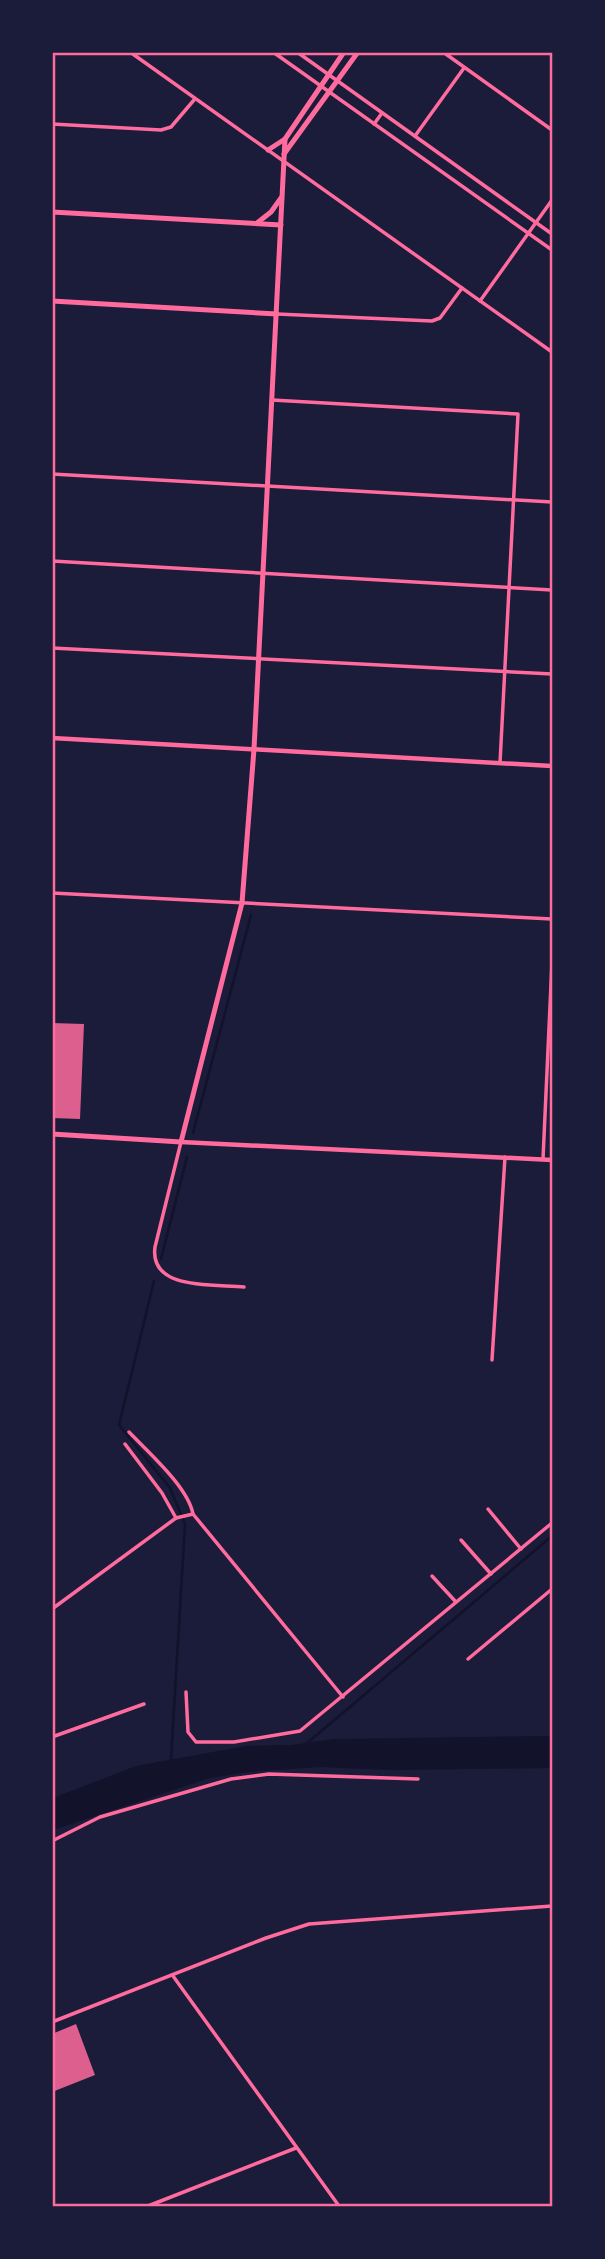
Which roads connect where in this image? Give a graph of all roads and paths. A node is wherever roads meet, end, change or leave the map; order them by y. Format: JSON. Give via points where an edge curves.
{"nodes":[{"id":1,"x":130,"y":52,"type":"edge"},
{"id":2,"x":273,"y":52,"type":"edge"},
{"id":3,"x":297,"y":52,"type":"edge"},
{"id":4,"x":344,"y":52,"type":"edge"},
{"id":5,"x":358,"y":52,"type":"edge"},
{"id":6,"x":443,"y":52,"type":"edge"},
{"id":7,"x":464,"y":68,"type":"junction"},
{"id":8,"x":328,"y":75,"type":"junction"},
{"id":9,"x":338,"y":82,"type":"junction"},
{"id":10,"x":321,"y":86,"type":"junction"},
{"id":11,"x":330,"y":93,"type":"junction"},
{"id":12,"x":195,"y":99,"type":"junction"},
{"id":13,"x":382,"y":113,"type":"junction"},
{"id":14,"x":52,"y":124,"type":"edge"},
{"id":15,"x":374,"y":124,"type":"junction"},
{"id":16,"x":552,"y":131,"type":"edge"},
{"id":17,"x":415,"y":136,"type":"junction"},
{"id":18,"x":285,"y":139,"type":"junction"},
{"id":19,"x":268,"y":150,"type":"junction"},
{"id":20,"x":283,"y":157,"type":"junction"},
{"id":21,"x":281,"y":198,"type":"junction"},
{"id":22,"x":552,"y":200,"type":"edge"},
{"id":23,"x":52,"y":212,"type":"edge"},
{"id":24,"x":537,"y":222,"type":"junction"},
{"id":25,"x":254,"y":224,"type":"junction"},
{"id":26,"x":281,"y":225,"type":"junction"},
{"id":27,"x":529,"y":233,"type":"junction"},
{"id":28,"x":552,"y":233,"type":"edge"},
{"id":29,"x":552,"y":250,"type":"edge"},
{"id":30,"x":462,"y":288,"type":"junction"},
{"id":31,"x":52,"y":301,"type":"edge"},
{"id":32,"x":480,"y":301,"type":"junction"},
{"id":33,"x":277,"y":314,"type":"junction"},
{"id":34,"x":552,"y":352,"type":"edge"},
{"id":35,"x":272,"y":400,"type":"junction"},
{"id":36,"x":52,"y":474,"type":"edge"},
{"id":37,"x":268,"y":487,"type":"junction"},
{"id":38,"x":514,"y":500,"type":"junction"},
{"id":39,"x":552,"y":502,"type":"edge"},
{"id":40,"x":52,"y":561,"type":"edge"},
{"id":41,"x":263,"y":574,"type":"junction"},
{"id":42,"x":509,"y":588,"type":"junction"},
{"id":43,"x":552,"y":590,"type":"edge"},
{"id":44,"x":52,"y":648,"type":"edge"},
{"id":45,"x":259,"y":659,"type":"junction"},
{"id":46,"x":505,"y":672,"type":"junction"},
{"id":47,"x":552,"y":674,"type":"edge"},
{"id":48,"x":52,"y":738,"type":"edge"},
{"id":49,"x":254,"y":749,"type":"junction"},
{"id":50,"x":500,"y":763,"type":"junction"},
{"id":51,"x":552,"y":766,"type":"edge"},
{"id":52,"x":52,"y":893,"type":"edge"},
{"id":53,"x":242,"y":903,"type":"junction"},
{"id":54,"x":552,"y":919,"type":"edge"},
{"id":55,"x":552,"y":962,"type":"edge"},
{"id":56,"x":52,"y":1134,"type":"edge"},
{"id":57,"x":181,"y":1142,"type":"junction"},
{"id":58,"x":505,"y":1157,"type":"junction"},
{"id":59,"x":543,"y":1159,"type":"junction"},
{"id":60,"x":552,"y":1160,"type":"edge"},
{"id":61,"x":244,"y":1287,"type":"dead end"},
{"id":62,"x":492,"y":1360,"type":"dead end"},
{"id":63,"x":129,"y":1432,"type":"dead end"},
{"id":64,"x":125,"y":1444,"type":"dead end"},
{"id":65,"x":488,"y":1509,"type":"dead end"},
{"id":66,"x":192,"y":1515,"type":"junction"},
{"id":67,"x":177,"y":1518,"type":"junction"},
{"id":68,"x":552,"y":1522,"type":"edge"},
{"id":69,"x":461,"y":1541,"type":"dead end"},
{"id":70,"x":520,"y":1549,"type":"junction"},
{"id":71,"x":491,"y":1574,"type":"junction"},
{"id":72,"x":432,"y":1576,"type":"dead end"},
{"id":73,"x":552,"y":1588,"type":"edge"},
{"id":74,"x":456,"y":1602,"type":"junction"},
{"id":75,"x":52,"y":1609,"type":"edge"},
{"id":76,"x":468,"y":1659,"type":"dead end"},
{"id":77,"x":186,"y":1692,"type":"dead end"},
{"id":78,"x":343,"y":1696,"type":"junction"},
{"id":79,"x":144,"y":1704,"type":"dead end"},
{"id":80,"x":52,"y":1737,"type":"edge"},
{"id":81,"x":418,"y":1779,"type":"dead end"},
{"id":82,"x":52,"y":1841,"type":"edge"},
{"id":83,"x":552,"y":1906,"type":"edge"},
{"id":84,"x":173,"y":1976,"type":"junction"},
{"id":85,"x":52,"y":2022,"type":"edge"},
{"id":86,"x":296,"y":2148,"type":"junction"},
{"id":87,"x":148,"y":2207,"type":"edge"},
{"id":88,"x":339,"y":2207,"type":"edge"}],
"edges":[{"from":1,"to":12,"type":"street"},
{"from":2,"to":10,"type":"street"},
{"from":3,"to":8,"type":"street"},
{"from":4,"to":8,"type":"main road"},
{"from":5,"to":9,"type":"main road"},
{"from":6,"to":7,"type":"street"},
{"from":7,"to":16,"type":"street"},
{"from":7,"to":17,"type":"street"},
{"from":8,"to":9,"type":"street"},
{"from":8,"to":10,"type":"main road"},
{"from":9,"to":11,"type":"main road"},
{"from":9,"to":13,"type":"street"},
{"from":10,"to":11,"type":"street"},
{"from":10,"to":18,"type":"main road"},
{"from":11,"to":15,"type":"street"},
{"from":11,"to":20,"type":"main road"},
{"from":12,"to":14,"type":"street","via":[[171,127]]},
{"from":12,"to":19,"type":"street"},
{"from":13,"to":15,"type":"street"},
{"from":13,"to":17,"type":"street"},
{"from":15,"to":27,"type":"street"},
{"from":17,"to":24,"type":"street"},
{"from":18,"to":19,"type":"main road"},
{"from":18,"to":20,"type":"main road"},
{"from":19,"to":20,"type":"street"},
{"from":20,"to":21,"type":"main road"},
{"from":20,"to":30,"type":"street"},
{"from":21,"to":25,"type":"main road"},
{"from":21,"to":26,"type":"main road"},
{"from":22,"to":24,"type":"street"},
{"from":23,"to":25,"type":"main road"},
{"from":24,"to":27,"type":"street"},
{"from":24,"to":28,"type":"street"},
{"from":25,"to":26,"type":"main road"},
{"from":26,"to":33,"type":"main road"},
{"from":27,"to":29,"type":"street"},
{"from":27,"to":32,"type":"street"},
{"from":30,"to":32,"type":"street"},
{"from":30,"to":33,"type":"street","via":[[432,321]]},
{"from":31,"to":33,"type":"main road"},
{"from":32,"to":34,"type":"street"},
{"from":33,"to":35,"type":"main road"},
{"from":35,"to":37,"type":"main road"},
{"from":35,"to":38,"type":"street","via":[[518,414]]},
{"from":36,"to":37,"type":"street"},
{"from":37,"to":38,"type":"street"},
{"from":37,"to":41,"type":"main road"},
{"from":38,"to":39,"type":"street"},
{"from":38,"to":42,"type":"street"},
{"from":40,"to":41,"type":"street"},
{"from":41,"to":42,"type":"street"},
{"from":41,"to":45,"type":"main road"},
{"from":42,"to":43,"type":"street"},
{"from":42,"to":46,"type":"street"},
{"from":44,"to":45,"type":"street"},
{"from":45,"to":46,"type":"street"},
{"from":45,"to":49,"type":"main road"},
{"from":46,"to":47,"type":"street"},
{"from":46,"to":50,"type":"street"},
{"from":48,"to":49,"type":"street"},
{"from":49,"to":50,"type":"street"},
{"from":49,"to":53,"type":"main road"},
{"from":50,"to":51,"type":"street"},
{"from":52,"to":53,"type":"street"},
{"from":53,"to":54,"type":"street"},
{"from":53,"to":57,"type":"main road"},
{"from":55,"to":59,"type":"street"},
{"from":56,"to":57,"type":"main road"},
{"from":57,"to":58,"type":"street"},
{"from":57,"to":61,"type":"street","via":[[155,1247],[156,1261],[173,1280]]},
{"from":58,"to":59,"type":"street"},
{"from":58,"to":62,"type":"street"},
{"from":59,"to":60,"type":"street"},
{"from":63,"to":66,"type":"street","via":[[188,1499]]},
{"from":64,"to":67,"type":"street"},
{"from":65,"to":70,"type":"street"},
{"from":66,"to":67,"type":"street"},
{"from":66,"to":78,"type":"street"},
{"from":67,"to":75,"type":"street"},
{"from":68,"to":70,"type":"street"},
{"from":69,"to":71,"type":"street"},
{"from":70,"to":71,"type":"street"},
{"from":71,"to":74,"type":"street"},
{"from":72,"to":74,"type":"street"},
{"from":73,"to":76,"type":"street"},
{"from":74,"to":78,"type":"street"},
{"from":77,"to":78,"type":"street","via":[[188,1732],[192,1740],[204,1743],[300,1731]]},
{"from":79,"to":80,"type":"street"},
{"from":81,"to":82,"type":"street","via":[[269,1774],[231,1779],[100,1817]]},
{"from":83,"to":84,"type":"street","via":[[309,1924]]},
{"from":84,"to":85,"type":"street"},
{"from":84,"to":86,"type":"street"},
{"from":86,"to":87,"type":"street"},
{"from":86,"to":88,"type":"street"}]}
